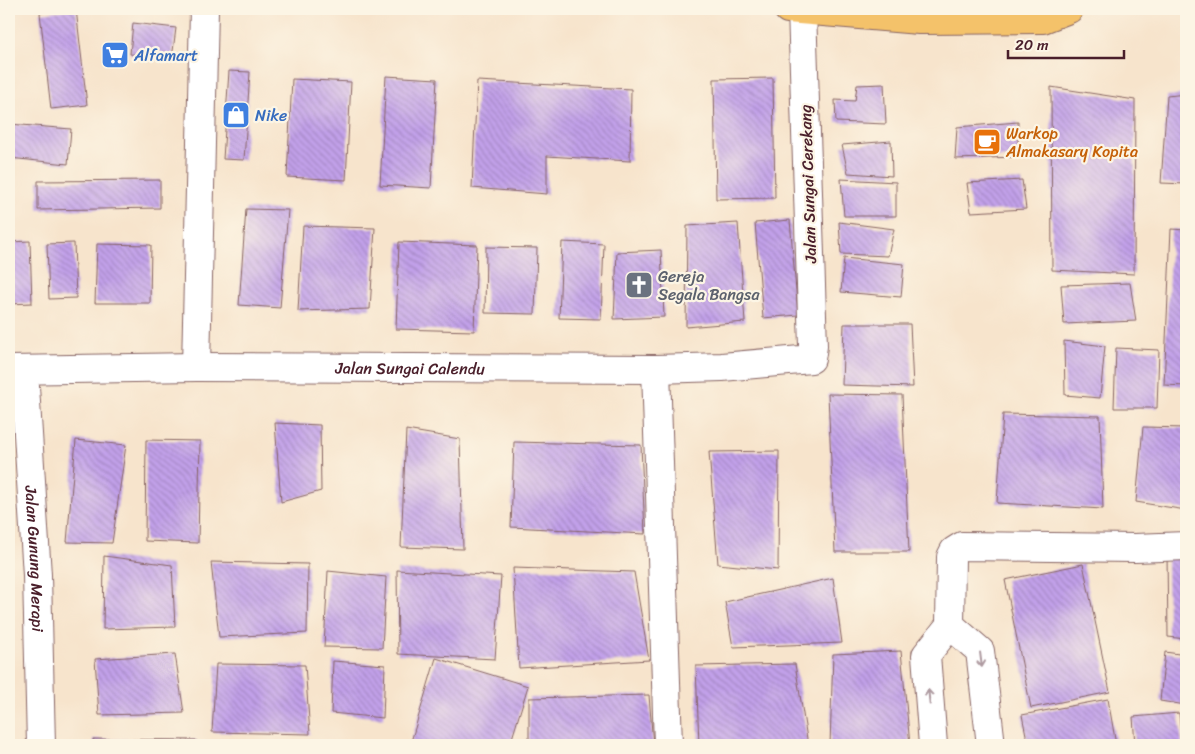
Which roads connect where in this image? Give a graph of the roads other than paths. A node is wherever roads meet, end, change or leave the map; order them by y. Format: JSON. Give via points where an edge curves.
{"nodes":[{"id":1,"x":204,"y":9,"type":"edge"},
{"id":2,"x":795,"y":9,"type":"edge"},
{"id":3,"x":1069,"y":9,"type":"edge"},
{"id":4,"x":810,"y":359,"type":"joint"},
{"id":5,"x":196,"y":367,"type":"junction"},
{"id":6,"x":656,"y":369,"type":"junction"},
{"id":7,"x":16,"y":370,"type":"edge"},
{"id":8,"x":1186,"y":546,"type":"edge"},
{"id":9,"x":950,"y":626,"type":"junction"},
{"id":10,"x":41,"y":745,"type":"edge"},
{"id":11,"x":668,"y":745,"type":"edge"},
{"id":12,"x":934,"y":745,"type":"edge"},
{"id":13,"x":990,"y":745,"type":"edge"}],
"edges":[{"from":1,"to":5,"type":"street"},
{"from":2,"to":3,"type":"main road","via":[[919,20],[1043,19]]},
{"from":2,"to":4,"type":"street","name":"Jalan Sungai Cerekang","via":[[813,346]]},
{"from":4,"to":6,"type":"street","name":"Jalan Sungai Calendu","via":[[722,368]]},
{"from":5,"to":6,"type":"street","name":"Jalan Sungai Calendu"},
{"from":5,"to":7,"type":"street","name":"Jalan Sungai Calendu"},
{"from":6,"to":11,"type":"street"},
{"from":7,"to":10,"type":"street","name":"Jalan Gunung Merapi","via":[[37,575]]},
{"from":8,"to":9,"type":"street","via":[[962,546],[951,557]]},
{"from":12,"to":9,"type":"street","one_way":true,"via":[[926,655]]},
{"from":9,"to":13,"type":"street","one_way":true,"via":[[980,651]]}]}
